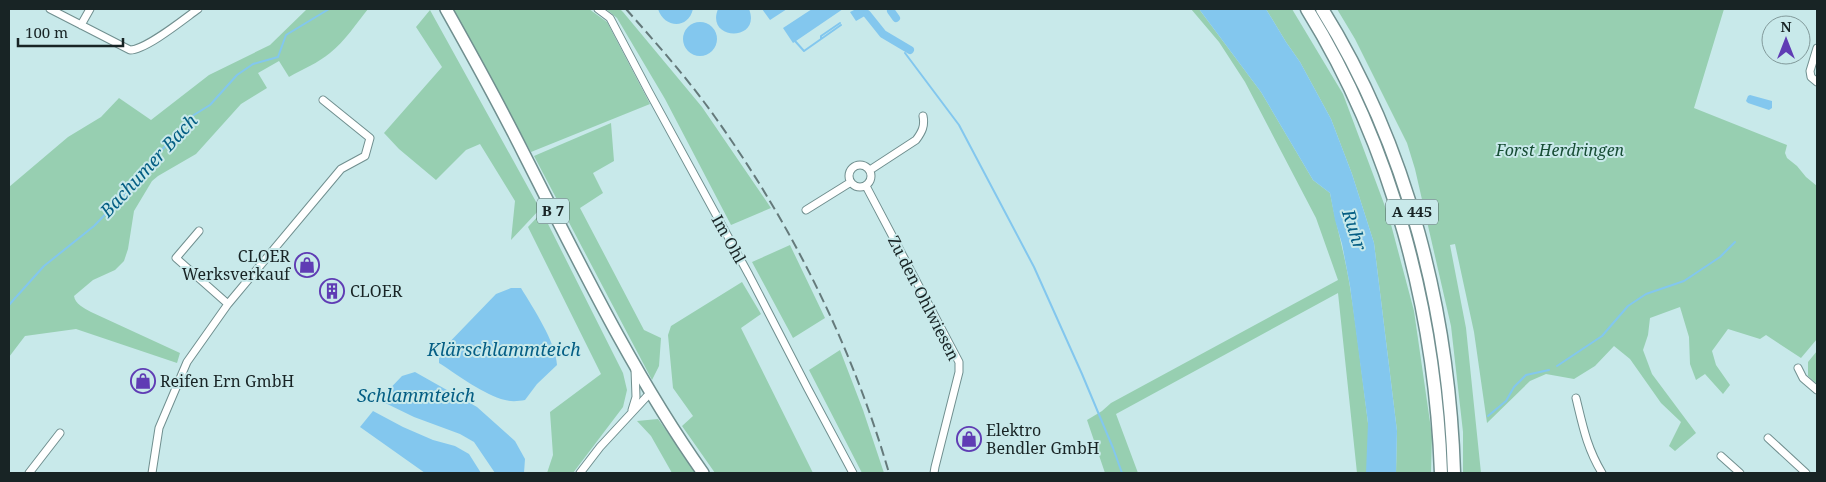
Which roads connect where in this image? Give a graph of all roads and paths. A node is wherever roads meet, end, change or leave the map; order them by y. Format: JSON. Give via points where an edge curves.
{"nodes":[{"id":1,"x":50,"y":9,"type":"edge"},
{"id":2,"x":90,"y":9,"type":"edge"},
{"id":3,"x":198,"y":9,"type":"edge"},
{"id":4,"x":446,"y":9,"type":"edge"},
{"id":5,"x":598,"y":9,"type":"edge"},
{"id":6,"x":1307,"y":9,"type":"edge"},
{"id":7,"x":1322,"y":9,"type":"edge"},
{"id":8,"x":81,"y":25,"type":"junction"},
{"id":9,"x":1817,"y":48,"type":"edge"},
{"id":10,"x":1817,"y":82,"type":"edge"},
{"id":11,"x":323,"y":100,"type":"dead end"},
{"id":12,"x":923,"y":116,"type":"dead end"},
{"id":13,"x":870,"y":170,"type":"junction"},
{"id":14,"x":851,"y":182,"type":"junction"},
{"id":15,"x":866,"y":186,"type":"junction"},
{"id":16,"x":806,"y":210,"type":"dead end"},
{"id":17,"x":199,"y":231,"type":"dead end"},
{"id":18,"x":228,"y":304,"type":"junction"},
{"id":19,"x":635,"y":366,"type":"junction"},
{"id":20,"x":1798,"y":368,"type":"dead end"},
{"id":21,"x":1817,"y":390,"type":"edge"},
{"id":22,"x":650,"y":394,"type":"junction"},
{"id":23,"x":1576,"y":398,"type":"dead end"},
{"id":24,"x":632,"y":413,"type":"junction"},
{"id":25,"x":60,"y":433,"type":"dead end"},
{"id":26,"x":1768,"y":438,"type":"dead end"},
{"id":27,"x":1721,"y":456,"type":"dead end"},
{"id":28,"x":29,"y":473,"type":"edge"},
{"id":29,"x":152,"y":473,"type":"edge"},
{"id":30,"x":580,"y":473,"type":"edge"},
{"id":31,"x":703,"y":473,"type":"edge"},
{"id":32,"x":854,"y":473,"type":"edge"},
{"id":33,"x":934,"y":473,"type":"edge"},
{"id":34,"x":1441,"y":473,"type":"edge"},
{"id":35,"x":1454,"y":473,"type":"edge"},
{"id":36,"x":1602,"y":473,"type":"edge"},
{"id":37,"x":1740,"y":473,"type":"edge"},
{"id":38,"x":1806,"y":473,"type":"edge"}],
"edges":[{"from":1,"to":8,"type":"street"},
{"from":2,"to":8,"type":"street"},
{"from":3,"to":8,"type":"street","via":[[135,50],[125,49]]},
{"from":4,"to":19,"type":"main road","number":"B 7"},
{"from":5,"to":32,"type":"street","name":"Im Ohl","via":[[610,18]]},
{"from":6,"to":34,"type":"highway","number":"A 445","via":[[1360,109],[1401,221],[1431,353]]},
{"from":7,"to":35,"type":"highway","number":"A 445","via":[[1372,105],[1414,217],[1444,351]]},
{"from":9,"to":10,"type":"street","via":[[1810,71]]},
{"from":11,"to":18,"type":"street","via":[[370,138],[364,156],[342,169]]},
{"from":12,"to":13,"type":"street","via":[[922,133],[916,140]]},
{"from":13,"to":14,"type":"street","via":[[861,165],[854,167],[850,172]]},
{"from":13,"to":15,"type":"street","via":[[872,177]]},
{"from":14,"to":15,"type":"street","via":[[860,187]]},
{"from":14,"to":16,"type":"street"},
{"from":15,"to":33,"type":"street","name":"Zu den Ohlwiesen","via":[[959,362]]},
{"from":17,"to":18,"type":"street","via":[[176,258]]},
{"from":18,"to":29,"type":"street","via":[[187,362],[160,428]]},
{"from":19,"to":22,"type":"main road","number":"B 7"},
{"from":19,"to":24,"type":"street","via":[[636,397]]},
{"from":20,"to":21,"type":"street","via":[[1803,378]]},
{"from":22,"to":24,"type":"street"},
{"from":22,"to":31,"type":"main road","number":"B 7"},
{"from":23,"to":36,"type":"street","via":[[1586,440]]},
{"from":24,"to":30,"type":"street"},
{"from":25,"to":28,"type":"street"},
{"from":26,"to":38,"type":"street"},
{"from":27,"to":37,"type":"street"}]}
